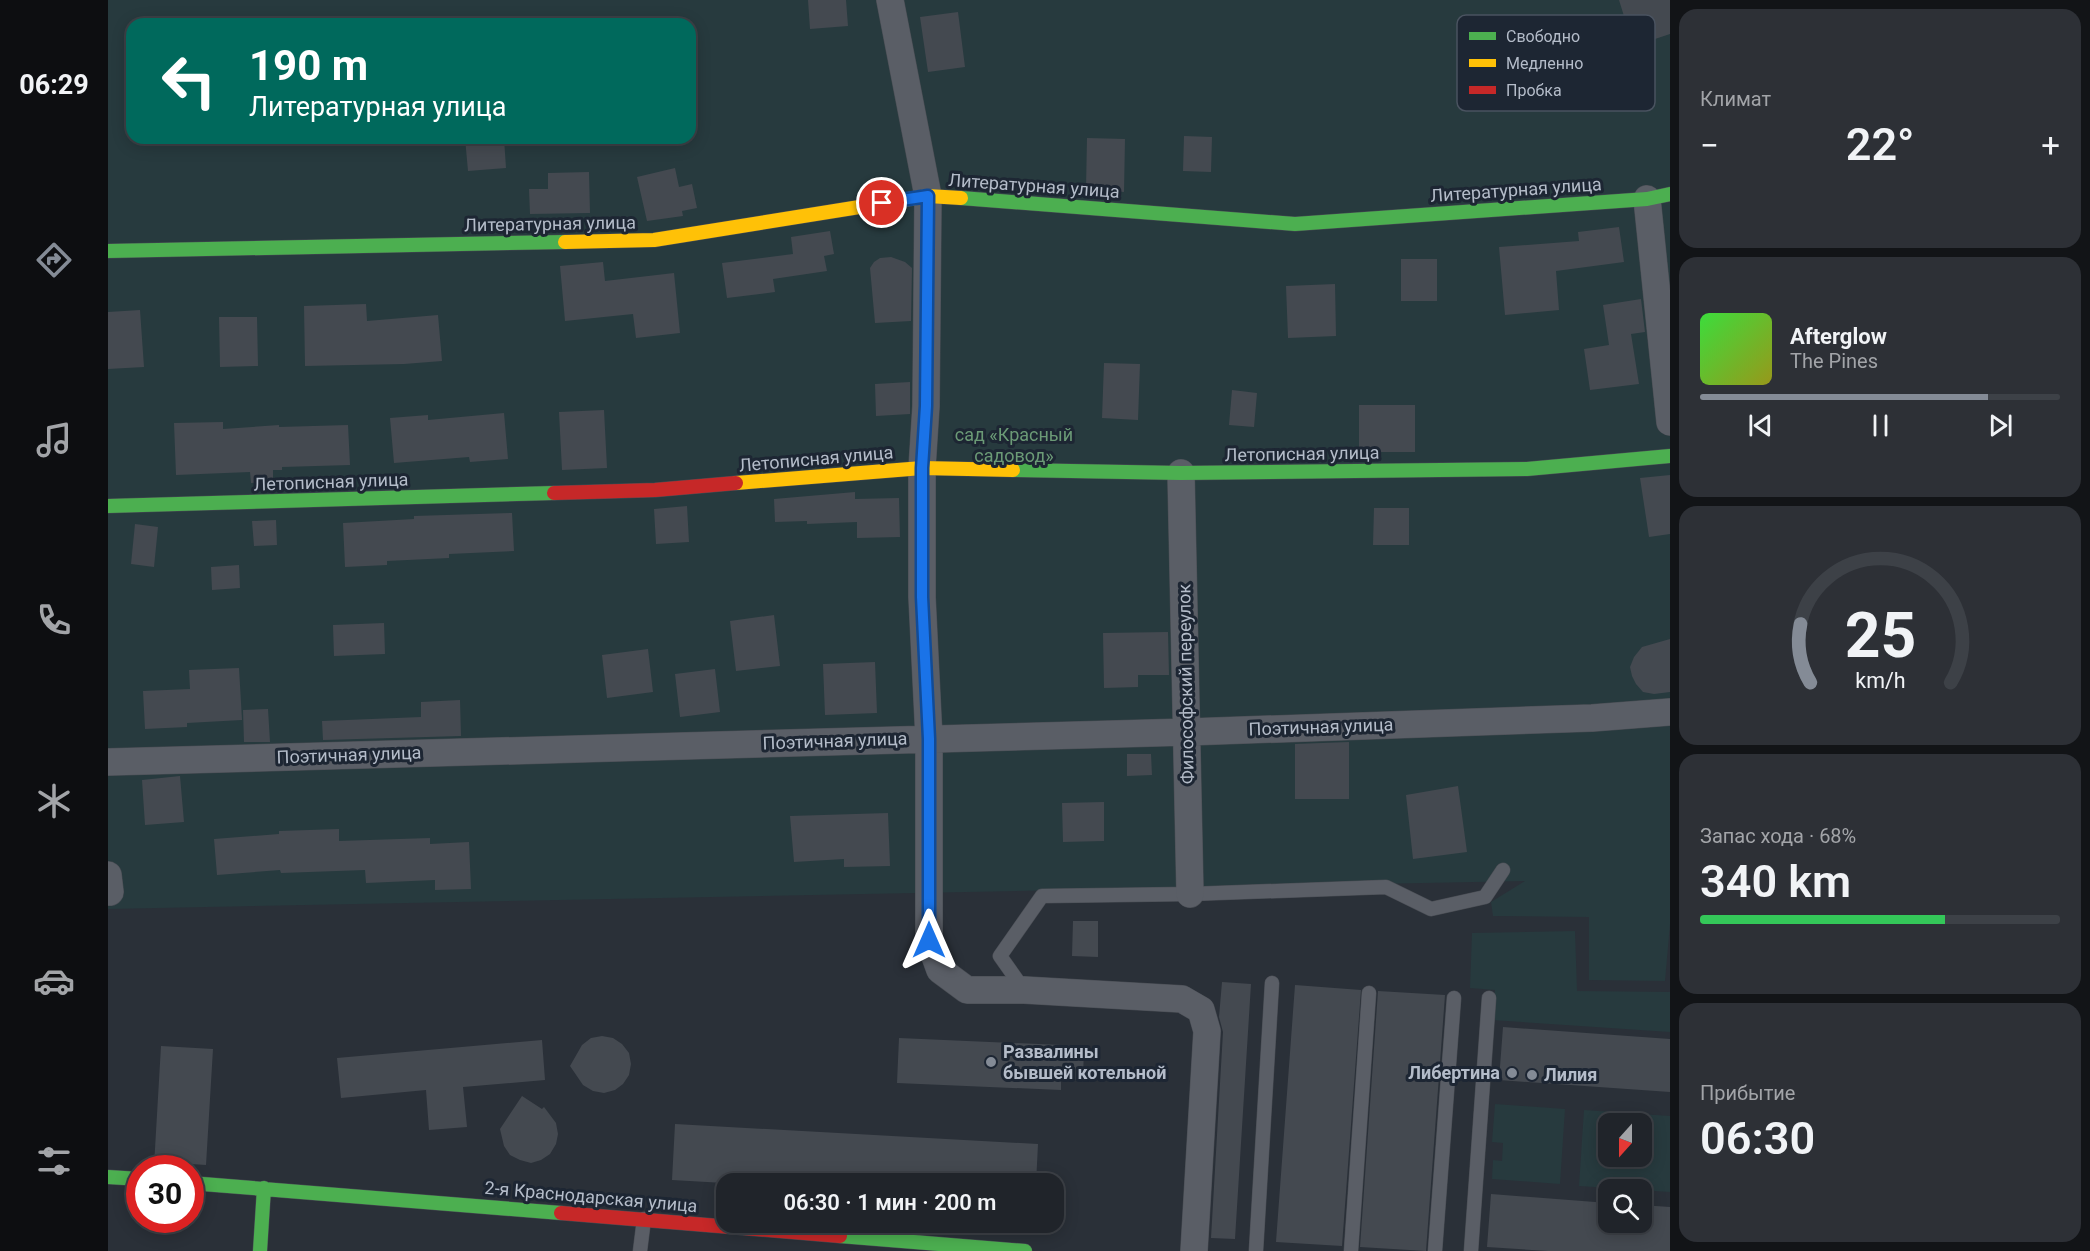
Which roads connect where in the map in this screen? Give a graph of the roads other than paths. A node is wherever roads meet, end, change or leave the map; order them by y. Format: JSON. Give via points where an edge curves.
{"nodes":[{"id":1,"x":890,"y":0,"type":"edge"},
{"id":2,"x":928,"y":196,"type":"junction"},
{"id":3,"x":1659,"y":197,"type":"edge"},
{"id":4,"x":108,"y":251,"type":"edge"},
{"id":5,"x":1670,"y":422,"type":"edge"},
{"id":6,"x":1670,"y":456,"type":"edge"},
{"id":7,"x":922,"y":468,"type":"junction"},
{"id":8,"x":1181,"y":473,"type":"junction"},
{"id":9,"x":108,"y":506,"type":"edge"},
{"id":10,"x":1670,"y":712,"type":"edge"},
{"id":11,"x":1188,"y":732,"type":"junction"},
{"id":12,"x":929,"y":739,"type":"junction"},
{"id":13,"x":108,"y":762,"type":"edge"},
{"id":14,"x":1503,"y":870,"type":"dead end"},
{"id":15,"x":1190,"y":894,"type":"junction"},
{"id":16,"x":1272,"y":983,"type":"dead end"},
{"id":17,"x":1024,"y":990,"type":"junction"},
{"id":18,"x":1369,"y":993,"type":"dead end"},
{"id":19,"x":1454,"y":998,"type":"dead end"},
{"id":20,"x":1489,"y":998,"type":"dead end"},
{"id":21,"x":108,"y":1177,"type":"edge"},
{"id":22,"x":126,"y":1178,"type":"edge"},
{"id":23,"x":204,"y":1184,"type":"edge"},
{"id":24,"x":264,"y":1188,"type":"junction"},
{"id":25,"x":644,"y":1219,"type":"junction"},
{"id":26,"x":260,"y":1251,"type":"edge"},
{"id":27,"x":640,"y":1251,"type":"edge"},
{"id":28,"x":1024,"y":1251,"type":"edge"},
{"id":29,"x":1194,"y":1251,"type":"edge"},
{"id":30,"x":1256,"y":1251,"type":"edge"},
{"id":31,"x":1352,"y":1251,"type":"edge"},
{"id":32,"x":1435,"y":1251,"type":"edge"},
{"id":33,"x":1471,"y":1251,"type":"edge"}],
"edges":[{"from":1,"to":2,"type":"street"},
{"from":2,"to":3,"type":"street","name":"Литературная улица","via":[[1295,224]]},
{"from":2,"to":4,"type":"street","name":"Литературная улица","via":[[654,240]]},
{"from":2,"to":7,"type":"street"},
{"from":3,"to":5,"type":"street"},
{"from":6,"to":8,"type":"street","name":"Летописная улица","via":[[1527,469]]},
{"from":7,"to":8,"type":"street","name":"Летописная улица"},
{"from":7,"to":9,"type":"street","name":"Летописная улица","via":[[656,490]]},
{"from":7,"to":12,"type":"street","via":[[922,597]]},
{"from":8,"to":11,"type":"street","name":"Философский переулок"},
{"from":10,"to":11,"type":"street","name":"Поэтичная улица"},
{"from":11,"to":12,"type":"street","name":"Поэтичная улица"},
{"from":11,"to":15,"type":"street","name":"Философский переулок"},
{"from":12,"to":13,"type":"street","name":"Поэтичная улица"},
{"from":12,"to":17,"type":"street","via":[[929,940],[940,969],[967,990]]},
{"from":14,"to":15,"type":"lane","via":[[1485,897],[1431,909],[1386,887]]},
{"from":15,"to":17,"type":"lane","via":[[1042,896],[1000,956]]},
{"from":16,"to":30,"type":"lane"},
{"from":17,"to":29,"type":"street","via":[[1182,999],[1201,1010],[1207,1031]]},
{"from":18,"to":31,"type":"lane"},
{"from":19,"to":32,"type":"lane"},
{"from":20,"to":33,"type":"lane"},
{"from":21,"to":22,"type":"street"},
{"from":23,"to":24,"type":"street","name":"2-я Краснодарская улица"},
{"from":24,"to":25,"type":"street","name":"2-я Краснодарская улица"},
{"from":24,"to":26,"type":"street"},
{"from":25,"to":27,"type":"lane"},
{"from":25,"to":28,"type":"street","name":"2-я Краснодарская улица"}]}
